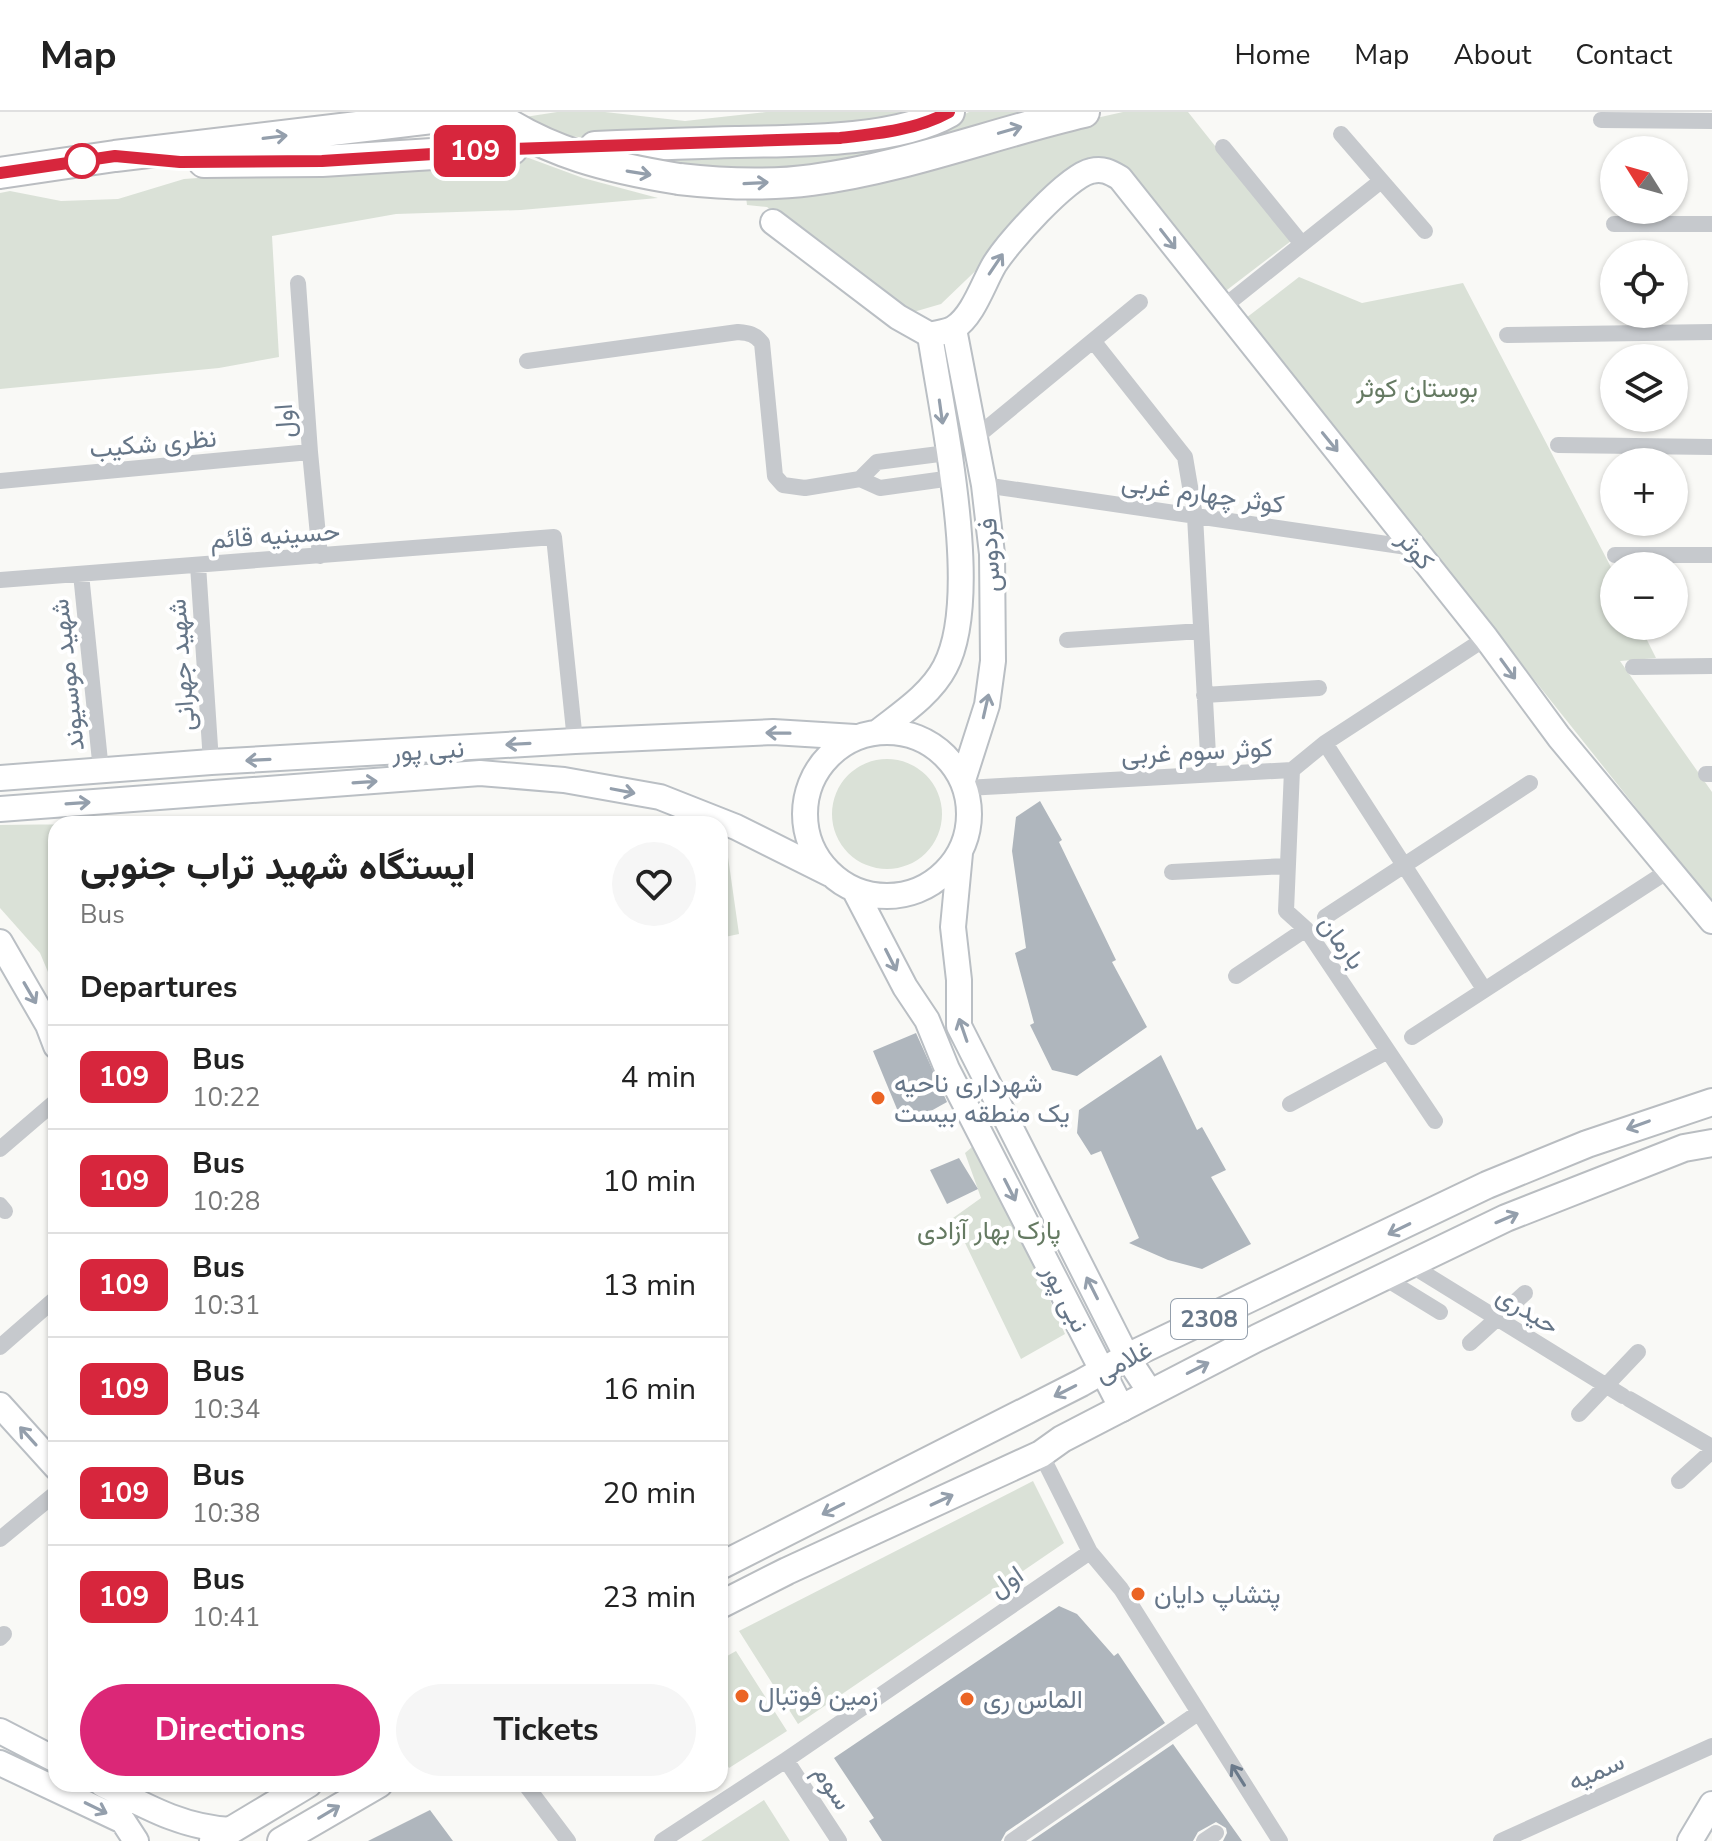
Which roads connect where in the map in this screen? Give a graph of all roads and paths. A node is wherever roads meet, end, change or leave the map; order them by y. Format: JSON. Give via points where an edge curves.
{"nodes":[{"id":1,"x":482,"y":112,"type":"edge"},
{"id":2,"x":490,"y":112,"type":"edge"},
{"id":3,"x":949,"y":112,"type":"edge"},
{"id":4,"x":1084,"y":112,"type":"edge"},
{"id":5,"x":1601,"y":120,"type":"dead end"},
{"id":6,"x":1712,"y":121,"type":"edge"},
{"id":7,"x":1341,"y":134,"type":"dead end"},
{"id":8,"x":595,"y":147,"type":"dead end"},
{"id":9,"x":1223,"y":147,"type":"dead end"},
{"id":10,"x":512,"y":149,"type":"dead end"},
{"id":11,"x":115,"y":156,"type":"junction"},
{"id":12,"x":0,"y":173,"type":"edge"},
{"id":13,"x":1381,"y":181,"type":"junction"},
{"id":14,"x":773,"y":222,"type":"dead end"},
{"id":15,"x":1688,"y":224,"type":"edge"},
{"id":16,"x":1712,"y":224,"type":"edge"},
{"id":17,"x":1425,"y":231,"type":"dead end"},
{"id":18,"x":1302,"y":244,"type":"junction"},
{"id":19,"x":298,"y":283,"type":"dead end"},
{"id":20,"x":1140,"y":302,"type":"dead end"},
{"id":21,"x":1222,"y":308,"type":"junction"},
{"id":22,"x":942,"y":332,"type":"junction"},
{"id":23,"x":1712,"y":332,"type":"edge"},
{"id":24,"x":1507,"y":335,"type":"dead end"},
{"id":25,"x":1094,"y":342,"type":"junction"},
{"id":26,"x":527,"y":361,"type":"dead end"},
{"id":27,"x":975,"y":438,"type":"junction"},
{"id":28,"x":1558,"y":445,"type":"dead end"},
{"id":29,"x":1712,"y":447,"type":"edge"},
{"id":30,"x":310,"y":452,"type":"junction"},
{"id":31,"x":947,"y":453,"type":"junction"},
{"id":32,"x":952,"y":478,"type":"junction"},
{"id":33,"x":860,"y":479,"type":"junction"},
{"id":34,"x":0,"y":481,"type":"edge"},
{"id":35,"x":984,"y":485,"type":"junction"},
{"id":36,"x":1195,"y":516,"type":"junction"},
{"id":37,"x":1414,"y":548,"type":"junction"},
{"id":38,"x":1688,"y":555,"type":"edge"},
{"id":39,"x":1712,"y":555,"type":"edge"},
{"id":40,"x":320,"y":556,"type":"junction"},
{"id":41,"x":198,"y":565,"type":"junction"},
{"id":42,"x":81,"y":574,"type":"junction"},
{"id":43,"x":0,"y":580,"type":"edge"},
{"id":44,"x":1201,"y":631,"type":"junction"},
{"id":45,"x":1486,"y":638,"type":"junction"},
{"id":46,"x":1067,"y":640,"type":"dead end"},
{"id":47,"x":1712,"y":666,"type":"edge"},
{"id":48,"x":1633,"y":667,"type":"dead end"},
{"id":49,"x":1319,"y":688,"type":"dead end"},
{"id":50,"x":1204,"y":695,"type":"junction"},
{"id":51,"x":879,"y":731,"type":"junction"},
{"id":52,"x":855,"y":737,"type":"junction"},
{"id":53,"x":575,"y":741,"type":"junction"},
{"id":54,"x":1325,"y":743,"type":"junction"},
{"id":55,"x":211,"y":762,"type":"junction"},
{"id":56,"x":1292,"y":770,"type":"junction"},
{"id":57,"x":101,"y":771,"type":"junction"},
{"id":58,"x":1209,"y":773,"type":"junction"},
{"id":59,"x":0,"y":778,"type":"edge"},
{"id":60,"x":1530,"y":783,"type":"dead end"},
{"id":61,"x":964,"y":784,"type":"junction"},
{"id":62,"x":0,"y":809,"type":"edge"},
{"id":63,"x":708,"y":816,"type":"edge"},
{"id":64,"x":728,"y":824,"type":"edge"},
{"id":65,"x":960,"y":853,"type":"junction"},
{"id":66,"x":1404,"y":865,"type":"junction"},
{"id":67,"x":1286,"y":866,"type":"junction"},
{"id":68,"x":1671,"y":869,"type":"junction"},
{"id":69,"x":1172,"y":872,"type":"dead end"},
{"id":70,"x":830,"y":874,"type":"junction"},
{"id":71,"x":855,"y":891,"type":"junction"},
{"id":72,"x":1325,"y":917,"type":"dead end"},
{"id":73,"x":1712,"y":921,"type":"edge"},
{"id":74,"x":1306,"y":929,"type":"junction"},
{"id":75,"x":0,"y":942,"type":"edge"},
{"id":76,"x":1236,"y":976,"type":"dead end"},
{"id":77,"x":1484,"y":989,"type":"junction"},
{"id":78,"x":48,"y":1025,"type":"edge"},
{"id":79,"x":1412,"y":1037,"type":"dead end"},
{"id":80,"x":1388,"y":1051,"type":"junction"},
{"id":81,"x":1712,"y":1102,"type":"edge"},
{"id":82,"x":1290,"y":1104,"type":"dead end"},
{"id":83,"x":48,"y":1108,"type":"edge"},
{"id":84,"x":1435,"y":1121,"type":"dead end"},
{"id":85,"x":1712,"y":1143,"type":"edge"},
{"id":86,"x":0,"y":1149,"type":"edge"},
{"id":87,"x":1409,"y":1264,"type":"junction"},
{"id":88,"x":1383,"y":1277,"type":"junction"},
{"id":89,"x":1525,"y":1293,"type":"dead end"},
{"id":90,"x":48,"y":1305,"type":"edge"},
{"id":91,"x":1440,"y":1312,"type":"dead end"},
{"id":92,"x":1496,"y":1318,"type":"junction"},
{"id":93,"x":1470,"y":1343,"type":"dead end"},
{"id":94,"x":0,"y":1347,"type":"edge"},
{"id":95,"x":1638,"y":1352,"type":"dead end"},
{"id":96,"x":1127,"y":1357,"type":"junction"},
{"id":97,"x":1103,"y":1371,"type":"junction"},
{"id":98,"x":1605,"y":1385,"type":"junction"},
{"id":99,"x":1150,"y":1392,"type":"junction"},
{"id":100,"x":0,"y":1405,"type":"edge"},
{"id":101,"x":1122,"y":1409,"type":"junction"},
{"id":102,"x":1579,"y":1414,"type":"dead end"},
{"id":103,"x":1712,"y":1449,"type":"edge"},
{"id":104,"x":1041,"y":1454,"type":"junction"},
{"id":105,"x":48,"y":1458,"type":"edge"},
{"id":106,"x":1679,"y":1481,"type":"dead end"},
{"id":107,"x":48,"y":1500,"type":"edge"},
{"id":108,"x":0,"y":1539,"type":"edge"},
{"id":109,"x":1090,"y":1552,"type":"junction"},
{"id":110,"x":728,"y":1562,"type":"edge"},
{"id":111,"x":728,"y":1601,"type":"edge"},
{"id":112,"x":1198,"y":1713,"type":"junction"},
{"id":113,"x":0,"y":1731,"type":"edge"},
{"id":114,"x":1712,"y":1746,"type":"edge"},
{"id":115,"x":48,"y":1756,"type":"edge"},
{"id":116,"x":786,"y":1760,"type":"junction"},
{"id":117,"x":0,"y":1763,"type":"edge"},
{"id":118,"x":48,"y":1786,"type":"edge"},
{"id":119,"x":62,"y":1792,"type":"edge"},
{"id":120,"x":119,"y":1792,"type":"edge"},
{"id":121,"x":295,"y":1792,"type":"edge"},
{"id":122,"x":365,"y":1792,"type":"edge"},
{"id":123,"x":531,"y":1792,"type":"edge"},
{"id":124,"x":1712,"y":1804,"type":"edge"},
{"id":125,"x":152,"y":1808,"type":"junction"},
{"id":126,"x":223,"y":1835,"type":"edge"},
{"id":127,"x":1527,"y":1835,"type":"edge"},
{"id":128,"x":133,"y":1837,"type":"edge"},
{"id":129,"x":281,"y":1841,"type":"edge"},
{"id":130,"x":568,"y":1841,"type":"edge"},
{"id":131,"x":662,"y":1841,"type":"edge"},
{"id":132,"x":839,"y":1841,"type":"edge"},
{"id":133,"x":1012,"y":1841,"type":"edge"},
{"id":134,"x":1280,"y":1841,"type":"edge"},
{"id":135,"x":1501,"y":1841,"type":"edge"},
{"id":136,"x":1690,"y":1841,"type":"edge"}],
"edges":[{"from":11,"to":1,"type":"highway","one_way":true},
{"from":2,"to":4,"type":"highway","one_way":true,"bridge":true,"via":[[567,154],[620,169],[734,185],[812,180]]},
{"from":3,"to":8,"type":"highway","via":[[885,132],[840,138]]},
{"from":5,"to":6,"type":"street"},
{"from":7,"to":13,"type":"street"},
{"from":9,"to":18,"type":"street"},
{"from":10,"to":11,"type":"highway","via":[[322,161],[180,162]]},
{"from":11,"to":12,"type":"highway"},
{"from":13,"to":17,"type":"street"},
{"from":13,"to":18,"type":"street"},
{"from":14,"to":22,"type":"main road","via":[[922,333]]},
{"from":15,"to":16,"type":"street"},
{"from":18,"to":21,"type":"street"},
{"from":19,"to":30,"type":"street","name":"اول"},
{"from":20,"to":25,"type":"street"},
{"from":22,"to":21,"type":"main road","name":"کوثر","one_way":true,"via":[[967,314],[996,262],[1036,214],[1088,171],[1107,170],[1120,178]]},
{"from":21,"to":37,"type":"main road","name":"کوثر","one_way":true},
{"from":22,"to":27,"type":"main road","name":"فردوس"},
{"from":22,"to":31,"type":"main road","name":"فردوس","one_way":true},
{"from":23,"to":24,"type":"street"},
{"from":25,"to":27,"type":"street"},
{"from":25,"to":36,"type":"street","via":[[1185,457]]},
{"from":26,"to":33,"type":"street","via":[[749,333],[762,343],[775,476],[783,485],[805,488]]},
{"from":27,"to":35,"type":"main road","name":"فردوس"},
{"from":28,"to":29,"type":"street"},
{"from":30,"to":34,"type":"street","name":"نظری شکیب"},
{"from":30,"to":40,"type":"street","name":"اول"},
{"from":31,"to":32,"type":"main road","name":"فردوس"},
{"from":31,"to":33,"type":"street","via":[[877,462]]},
{"from":32,"to":33,"type":"street","via":[[880,488]]},
{"from":32,"to":51,"type":"main road","name":"فردوس","via":[[960,567],[955,644],[926,691]]},
{"from":35,"to":36,"type":"street","name":"کوثر چهارم غربی"},
{"from":61,"to":35,"type":"main road","name":"فردوس","one_way":true,"via":[[987,705],[993,661],[992,554]]},
{"from":36,"to":37,"type":"street","name":"کوثر چهارم غربی"},
{"from":36,"to":44,"type":"street"},
{"from":37,"to":45,"type":"main road","name":"کوثر"},
{"from":38,"to":39,"type":"street"},
{"from":40,"to":41,"type":"street","name":"حسینیه قائم"},
{"from":40,"to":53,"type":"street","name":"حسینیه قائم","via":[[554,537]]},
{"from":41,"to":42,"type":"street","name":"حسینیه قائم"},
{"from":41,"to":55,"type":"street","name":"شهید جهرانی"},
{"from":42,"to":43,"type":"street","name":"حسینیه قائم"},
{"from":42,"to":57,"type":"street","name":"شهید موسیوند"},
{"from":44,"to":46,"type":"street"},
{"from":44,"to":50,"type":"street"},
{"from":45,"to":54,"type":"street","name":"کوثر سوم غربی"},
{"from":45,"to":68,"type":"main road","name":"کوثر","one_way":true,"via":[[1559,737]]},
{"from":47,"to":48,"type":"street"},
{"from":49,"to":50,"type":"street"},
{"from":50,"to":58,"type":"street"},
{"from":51,"to":52,"type":"main road"},
{"from":51,"to":61,"type":"main road","via":[[929,742],[949,758]]},
{"from":52,"to":53,"type":"main road","name":"نبی پور","one_way":true,"via":[[773,732]]},
{"from":52,"to":70,"type":"main road","via":[[819,766],[808,787],[806,834]]},
{"from":53,"to":55,"type":"main road","name":"نبی پور","one_way":true},
{"from":54,"to":56,"type":"street","name":"کوثر سوم غربی"},
{"from":54,"to":66,"type":"street"},
{"from":55,"to":57,"type":"main road","name":"نبی پور"},
{"from":56,"to":58,"type":"street","name":"کوثر سوم غربی"},
{"from":56,"to":67,"type":"street","name":"بارمان"},
{"from":57,"to":59,"type":"main road","name":"نبی پور"},
{"from":58,"to":61,"type":"street","name":"کوثر سوم غربی"},
{"from":60,"to":66,"type":"street"},
{"from":61,"to":65,"type":"main road","via":[[970,810]]},
{"from":62,"to":63,"type":"main road","name":"نبی پور","one_way":true,"via":[[480,773],[564,780],[660,797]]},
{"from":64,"to":70,"type":"main road","name":"نبی پور","one_way":true},
{"from":65,"to":71,"type":"main road","via":[[926,887],[903,895]]},
{"from":96,"to":65,"type":"main road","name":"نبی پور","one_way":true,"via":[[959,1026],[953,927]]},
{"from":66,"to":72,"type":"street"},
{"from":66,"to":77,"type":"street"},
{"from":67,"to":69,"type":"street"},
{"from":67,"to":74,"type":"street","name":"بارمان","via":[[1286,911]]},
{"from":68,"to":73,"type":"main road","name":"کوثر"},
{"from":68,"to":77,"type":"street"},
{"from":70,"to":71,"type":"main road"},
{"from":71,"to":97,"type":"main road","name":"نبی پور","one_way":true,"via":[[927,1020],[947,1069]]},
{"from":74,"to":76,"type":"street"},
{"from":74,"to":80,"type":"street","name":"بارمان"},
{"from":75,"to":78,"type":"main road","one_way":true},
{"from":77,"to":79,"type":"street"},
{"from":80,"to":82,"type":"street"},
{"from":80,"to":84,"type":"street","name":"بارمان"},
{"from":81,"to":96,"type":"main road","name":"غلامی","number":"2308","one_way":true,"via":[[1599,1139],[1487,1185]]},
{"from":83,"to":86,"type":"street"},
{"from":87,"to":85,"type":"main road","name":"غلامی","number":"2308","one_way":true,"via":[[1612,1175]]},
{"from":87,"to":88,"type":"main road","name":"غلامی","number":"2308"},
{"from":87,"to":92,"type":"street","name":"حیدری"},
{"from":88,"to":91,"type":"street"},
{"from":99,"to":88,"type":"main road","name":"غلامی","number":"2308","one_way":true},
{"from":89,"to":92,"type":"street"},
{"from":90,"to":94,"type":"street"},
{"from":92,"to":93,"type":"street"},
{"from":92,"to":98,"type":"street","name":"حیدری"},
{"from":95,"to":98,"type":"street"},
{"from":96,"to":97,"type":"main road","name":"غلامی","number":"2308"},
{"from":96,"to":99,"type":"main road","name":"نبی پور"},
{"from":97,"to":101,"type":"main road","name":"نبی پور"},
{"from":97,"to":110,"type":"main road","name":"غلامی","number":"2308","one_way":true},
{"from":98,"to":102,"type":"street"},
{"from":98,"to":103,"type":"street","name":"حیدری"},
{"from":99,"to":101,"type":"main road","name":"غلامی","number":"2308"},
{"from":105,"to":100,"type":"main road","one_way":true},
{"from":101,"to":104,"type":"main road","name":"غلامی","number":"2308"},
{"from":103,"to":106,"type":"street"},
{"from":104,"to":109,"type":"street"},
{"from":111,"to":104,"type":"main road","name":"غلامی","number":"2308","one_way":true},
{"from":107,"to":108,"type":"street"},
{"from":109,"to":112,"type":"street","via":[[1121,1589]]},
{"from":109,"to":116,"type":"street","name":"اول"},
{"from":112,"to":133,"type":"street"},
{"from":134,"to":112,"type":"street","one_way":true},
{"from":113,"to":115,"type":"main road"},
{"from":114,"to":127,"type":"street","name":"سمیه"},
{"from":116,"to":131,"type":"street","name":"اول"},
{"from":116,"to":132,"type":"street","name":"سوم"},
{"from":117,"to":118,"type":"main road","one_way":true},
{"from":119,"to":128,"type":"main road","one_way":true,"via":[[123,1821]]},
{"from":120,"to":125,"type":"main road"},
{"from":121,"to":126,"type":"main road"},
{"from":129,"to":122,"type":"main road","one_way":true},
{"from":123,"to":130,"type":"street"},
{"from":124,"to":136,"type":"main road"},
{"from":125,"to":126,"type":"main road"},
{"from":125,"to":128,"type":"main road","via":[[150,1833]]},
{"from":127,"to":135,"type":"street","name":"سمیه"}]}
